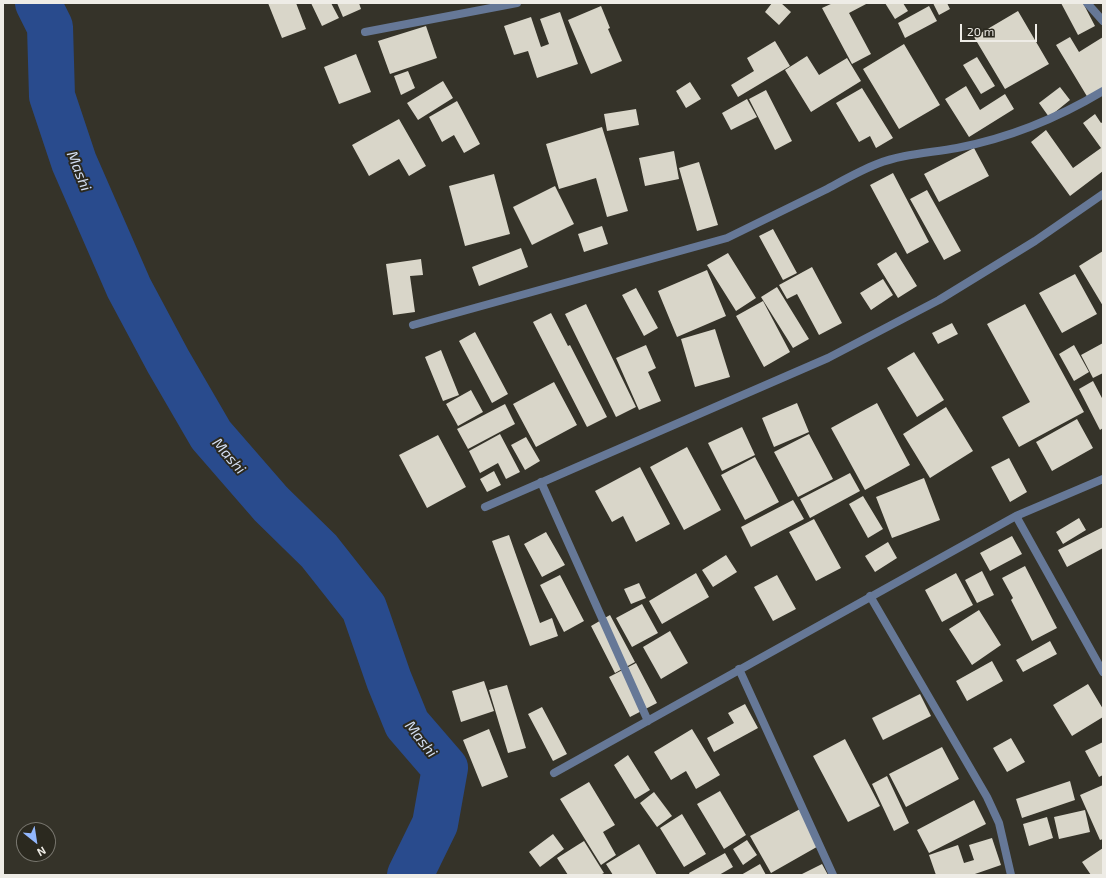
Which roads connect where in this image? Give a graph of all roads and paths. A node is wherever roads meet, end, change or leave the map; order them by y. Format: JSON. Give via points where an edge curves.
{"nodes":[{"id":1,"x":516,"y":3,"type":"edge"},
{"id":2,"x":1087,"y":3,"type":"edge"},
{"id":3,"x":1103,"y":21,"type":"edge"},
{"id":4,"x":365,"y":32,"type":"dead end"},
{"id":5,"x":1103,"y":91,"type":"edge"},
{"id":6,"x":1103,"y":194,"type":"edge"},
{"id":7,"x":413,"y":325,"type":"dead end"},
{"id":8,"x":1103,"y":479,"type":"edge"},
{"id":9,"x":541,"y":482,"type":"junction"},
{"id":10,"x":485,"y":507,"type":"dead end"},
{"id":11,"x":1016,"y":516,"type":"junction"},
{"id":12,"x":870,"y":596,"type":"junction"},
{"id":13,"x":739,"y":669,"type":"junction"},
{"id":14,"x":1103,"y":672,"type":"edge"},
{"id":15,"x":648,"y":721,"type":"junction"},
{"id":16,"x":554,"y":773,"type":"dead end"},
{"id":17,"x":833,"y":875,"type":"edge"},
{"id":18,"x":1011,"y":875,"type":"edge"}],
"edges":[{"from":1,"to":4,"type":"street"},
{"from":2,"to":3,"type":"street"},
{"from":5,"to":7,"type":"street","via":[[1079,105],[1008,135],[876,164],[727,238]]},
{"from":6,"to":9,"type":"street","via":[[1035,241],[939,300],[828,358]]},
{"from":8,"to":11,"type":"street"},
{"from":9,"to":10,"type":"street"},
{"from":9,"to":15,"type":"street"},
{"from":11,"to":12,"type":"street"},
{"from":11,"to":14,"type":"street"},
{"from":12,"to":13,"type":"street"},
{"from":12,"to":18,"type":"street","via":[[987,797],[999,823]]},
{"from":13,"to":15,"type":"street"},
{"from":13,"to":17,"type":"street"},
{"from":15,"to":16,"type":"street"}]}
